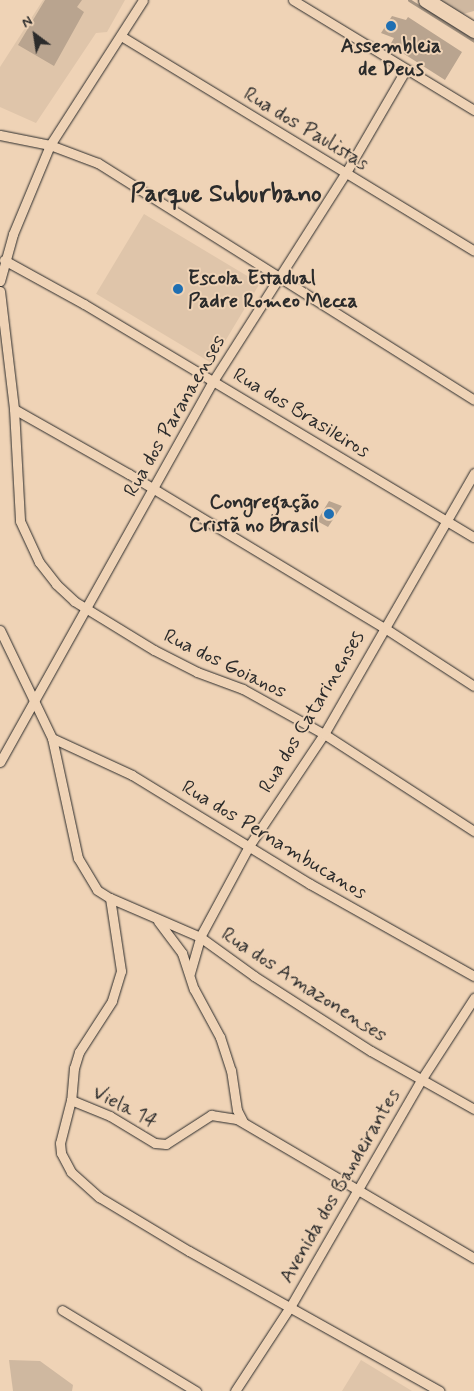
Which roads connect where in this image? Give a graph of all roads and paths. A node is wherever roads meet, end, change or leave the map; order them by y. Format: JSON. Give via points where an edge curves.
{"nodes":[{"id":1,"x":143,"y":0,"type":"edge"},
{"id":2,"x":293,"y":0,"type":"edge"},
{"id":3,"x":426,"y":0,"type":"edge"},
{"id":4,"x":471,"y":26,"type":"edge"},
{"id":5,"x":121,"y":36,"type":"junction"},
{"id":6,"x":406,"y":69,"type":"junction"},
{"id":7,"x":474,"y":110,"type":"edge"},
{"id":8,"x":0,"y":135,"type":"edge"},
{"id":9,"x":50,"y":145,"type":"junction"},
{"id":10,"x":345,"y":174,"type":"junction"},
{"id":11,"x":474,"y":251,"type":"edge"},
{"id":12,"x":4,"y":260,"type":"junction"},
{"id":13,"x":278,"y":274,"type":"junction"},
{"id":14,"x":0,"y":281,"type":"edge"},
{"id":15,"x":0,"y":291,"type":"edge"},
{"id":16,"x":213,"y":381,"type":"junction"},
{"id":17,"x":474,"y":400,"type":"edge"},
{"id":18,"x":14,"y":409,"type":"junction"},
{"id":19,"x":474,"y":473,"type":"edge"},
{"id":20,"x":151,"y":489,"type":"junction"},
{"id":21,"x":445,"y":520,"type":"junction"},
{"id":22,"x":474,"y":537,"type":"edge"},
{"id":23,"x":87,"y":610,"type":"junction"},
{"id":24,"x":383,"y":627,"type":"junction"},
{"id":25,"x":0,"y":630,"type":"edge"},
{"id":26,"x":474,"y":686,"type":"edge"},
{"id":27,"x":36,"y":701,"type":"junction"},
{"id":28,"x":324,"y":734,"type":"junction"},
{"id":29,"x":52,"y":738,"type":"junction"},
{"id":30,"x":0,"y":762,"type":"edge"},
{"id":31,"x":474,"y":831,"type":"edge"},
{"id":32,"x":249,"y":846,"type":"junction"},
{"id":33,"x":110,"y":898,"type":"junction"},
{"id":34,"x":156,"y":918,"type":"junction"},
{"id":35,"x":200,"y":937,"type":"junction"},
{"id":36,"x":190,"y":973,"type":"junction"},
{"id":37,"x":474,"y":976,"type":"edge"},
{"id":38,"x":474,"y":998,"type":"edge"},
{"id":39,"x":421,"y":1080,"type":"junction"},
{"id":40,"x":71,"y":1100,"type":"junction"},
{"id":41,"x":474,"y":1109,"type":"edge"},
{"id":42,"x":243,"y":1122,"type":"junction"},
{"id":43,"x":358,"y":1190,"type":"junction"},
{"id":44,"x":474,"y":1258,"type":"edge"},
{"id":45,"x":290,"y":1307,"type":"junction"},
{"id":46,"x":62,"y":1310,"type":"dead end"},
{"id":47,"x":196,"y":1391,"type":"edge"},
{"id":48,"x":235,"y":1391,"type":"edge"},
{"id":49,"x":439,"y":1391,"type":"edge"}],
"edges":[{"from":1,"to":5,"type":"street"},
{"from":2,"to":6,"type":"street"},
{"from":3,"to":4,"type":"highway"},
{"from":5,"to":9,"type":"street"},
{"from":5,"to":10,"type":"street","name":"Rua dos Paulistas"},
{"from":6,"to":7,"type":"street"},
{"from":6,"to":10,"type":"street","name":"Rua dos Paranaenses"},
{"from":8,"to":9,"type":"street"},
{"from":9,"to":12,"type":"street"},
{"from":9,"to":13,"type":"street","via":[[98,163]]},
{"from":10,"to":11,"type":"street","name":"Rua dos Paulistas"},
{"from":10,"to":13,"type":"street","name":"Rua dos Paranaenses"},
{"from":12,"to":14,"type":"street"},
{"from":12,"to":16,"type":"street","name":"Rua dos Brasileiros"},
{"from":13,"to":16,"type":"street","name":"Rua dos Paranaenses"},
{"from":13,"to":17,"type":"street"},
{"from":15,"to":18,"type":"street","name":"Rua dos Goianos"},
{"from":16,"to":20,"type":"street","name":"Rua dos Paranaenses"},
{"from":16,"to":21,"type":"street","name":"Rua dos Brasileiros"},
{"from":18,"to":20,"type":"street"},
{"from":18,"to":23,"type":"street","name":"Rua dos Goianos","via":[[20,521],[48,576]]},
{"from":19,"to":21,"type":"street","name":"Rua dos Catarinenses"},
{"from":20,"to":23,"type":"street","name":"Rua dos Paranaenses"},
{"from":20,"to":24,"type":"street"},
{"from":21,"to":22,"type":"street","name":"Rua dos Brasileiros"},
{"from":21,"to":24,"type":"street","name":"Rua dos Catarinenses"},
{"from":23,"to":27,"type":"street","name":"Rua dos Paranaenses"},
{"from":23,"to":28,"type":"street","name":"Rua dos Goianos","via":[[183,665],[243,689]]},
{"from":24,"to":26,"type":"street"},
{"from":24,"to":28,"type":"street","name":"Rua dos Catarinenses"},
{"from":25,"to":27,"type":"street","name":"Rua dos Amazonenses"},
{"from":27,"to":29,"type":"street","name":"Rua dos Amazonenses"},
{"from":27,"to":30,"type":"street","name":"Rua dos Paranaenses"},
{"from":28,"to":31,"type":"street","name":"Rua dos Goianos"},
{"from":28,"to":32,"type":"street","name":"Rua dos Catarinenses"},
{"from":29,"to":32,"type":"street","name":"Rua dos Pernambucanos","via":[[132,775]]},
{"from":29,"to":33,"type":"street","name":"Rua dos Amazonenses","via":[[78,858],[90,882]]},
{"from":32,"to":35,"type":"street","name":"Rua dos Catarinenses"},
{"from":32,"to":37,"type":"street","name":"Rua dos Pernambucanos"},
{"from":33,"to":34,"type":"street","name":"Rua dos Amazonenses"},
{"from":33,"to":40,"type":"street","via":[[121,954],[119,986],[79,1052]]},
{"from":34,"to":35,"type":"street","name":"Rua dos Amazonenses"},
{"from":34,"to":36,"type":"street","via":[[176,943]]},
{"from":35,"to":36,"type":"street","name":"Rua dos Catarinenses"},
{"from":35,"to":39,"type":"street","name":"Rua dos Amazonenses","via":[[270,987]]},
{"from":36,"to":42,"type":"street","via":[[194,989],[227,1054],[237,1110]]},
{"from":38,"to":39,"type":"street","name":"Avenida dos Bandeirantes"},
{"from":39,"to":41,"type":"street","name":"Rua dos Amazonenses"},
{"from":39,"to":43,"type":"street","name":"Avenida dos Bandeirantes"},
{"from":40,"to":42,"type":"street","name":"Viela 14","via":[[110,1116],[155,1143],[166,1144],[211,1115],[228,1116]]},
{"from":40,"to":45,"type":"street","via":[[61,1131],[61,1153],[77,1178],[99,1197]]},
{"from":42,"to":43,"type":"street","name":"Viela 14"},
{"from":43,"to":44,"type":"street","name":"Viela 14"},
{"from":43,"to":45,"type":"street","name":"Avenida dos Bandeirantes"},
{"from":45,"to":48,"type":"street","name":"Avenida dos Bandeirantes"},
{"from":45,"to":49,"type":"street"},
{"from":46,"to":47,"type":"street"}]}
